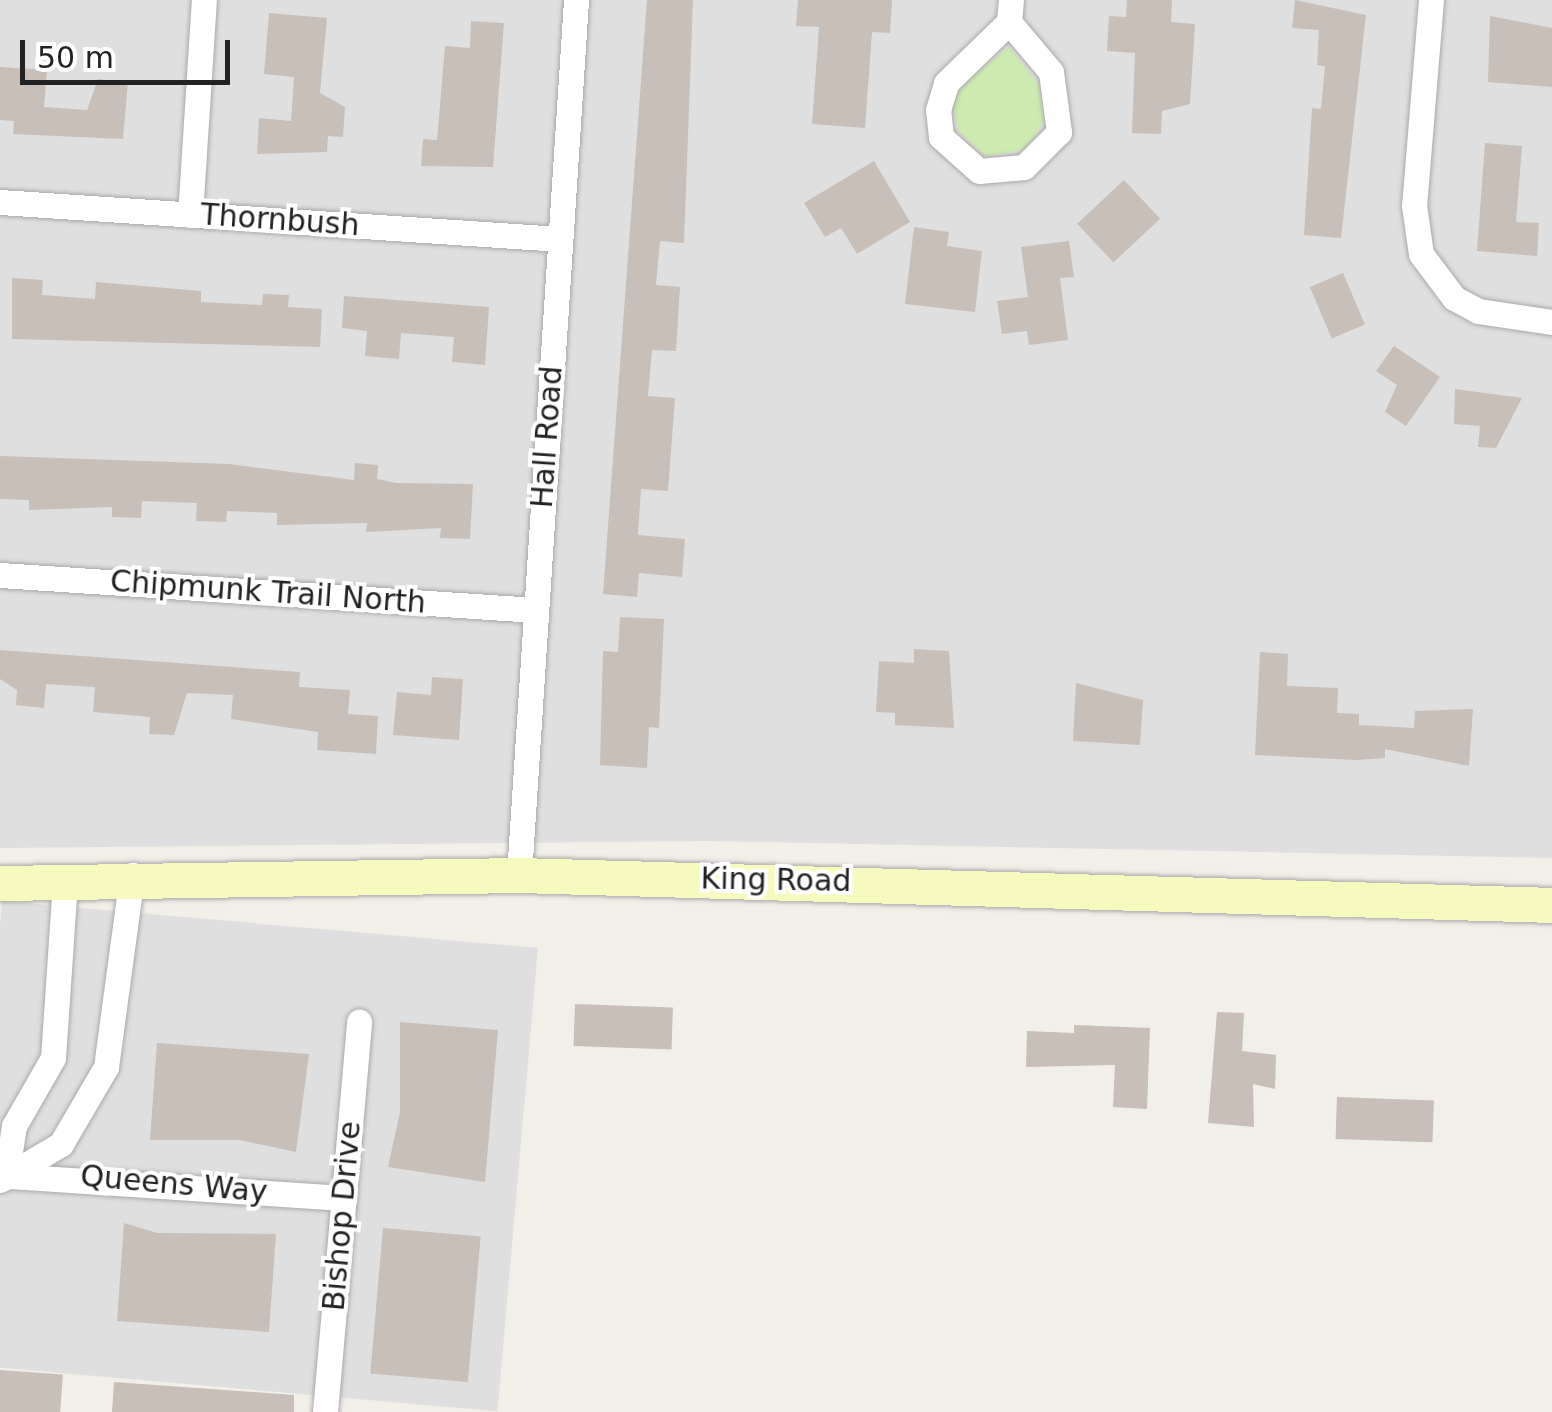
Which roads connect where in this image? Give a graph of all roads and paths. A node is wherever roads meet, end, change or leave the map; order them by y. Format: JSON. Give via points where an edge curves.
{"nodes":[{"id":1,"x":204,"y":0,"type":"edge"},
{"id":2,"x":576,"y":0,"type":"edge"},
{"id":3,"x":1430,"y":0,"type":"edge"},
{"id":4,"x":1010,"y":11,"type":"edge"},
{"id":5,"x":0,"y":202,"type":"edge"},
{"id":6,"x":190,"y":214,"type":"junction"},
{"id":7,"x":560,"y":239,"type":"junction"},
{"id":8,"x":1552,"y":322,"type":"edge"},
{"id":9,"x":0,"y":575,"type":"edge"},
{"id":10,"x":536,"y":610,"type":"junction"},
{"id":11,"x":132,"y":875,"type":"junction"},
{"id":12,"x":519,"y":875,"type":"junction"},
{"id":13,"x":65,"y":881,"type":"junction"},
{"id":14,"x":0,"y":883,"type":"edge"},
{"id":15,"x":1552,"y":904,"type":"edge"},
{"id":16,"x":359,"y":1020,"type":"dead end"},
{"id":17,"x":3,"y":1178,"type":"edge"},
{"id":18,"x":342,"y":1198,"type":"junction"},
{"id":19,"x":325,"y":1412,"type":"edge"}],
"edges":[{"from":1,"to":6,"type":"street"},
{"from":2,"to":7,"type":"street","name":"Hall Road"},
{"from":3,"to":8,"type":"street","via":[[1414,205],[1421,254],[1444,288],[1478,311]]},
{"from":4,"to":4,"type":"street","via":[[1051,72],[1060,132],[1024,168],[979,171],[942,137],[938,110],[946,83]]},
{"from":5,"to":6,"type":"street","name":"Thornbush"},
{"from":6,"to":7,"type":"street","name":"Thornbush"},
{"from":7,"to":10,"type":"street","name":"Hall Road"},
{"from":9,"to":10,"type":"street","name":"Chipmunk Trail North"},
{"from":10,"to":12,"type":"street","name":"Hall Road"},
{"from":11,"to":12,"type":"main road","name":"King Road"},
{"from":11,"to":13,"type":"main road","name":"King Road"},
{"from":11,"to":17,"type":"street","via":[[106,1067],[61,1144]]},
{"from":12,"to":15,"type":"main road","name":"King Road"},
{"from":13,"to":14,"type":"main road","name":"King Road"},
{"from":13,"to":17,"type":"street","via":[[53,1058],[14,1126]]},
{"from":16,"to":18,"type":"street","name":"Bishop Drive"},
{"from":17,"to":18,"type":"street","name":"Queens Way"},
{"from":18,"to":19,"type":"street","name":"Bishop Drive"}]}
